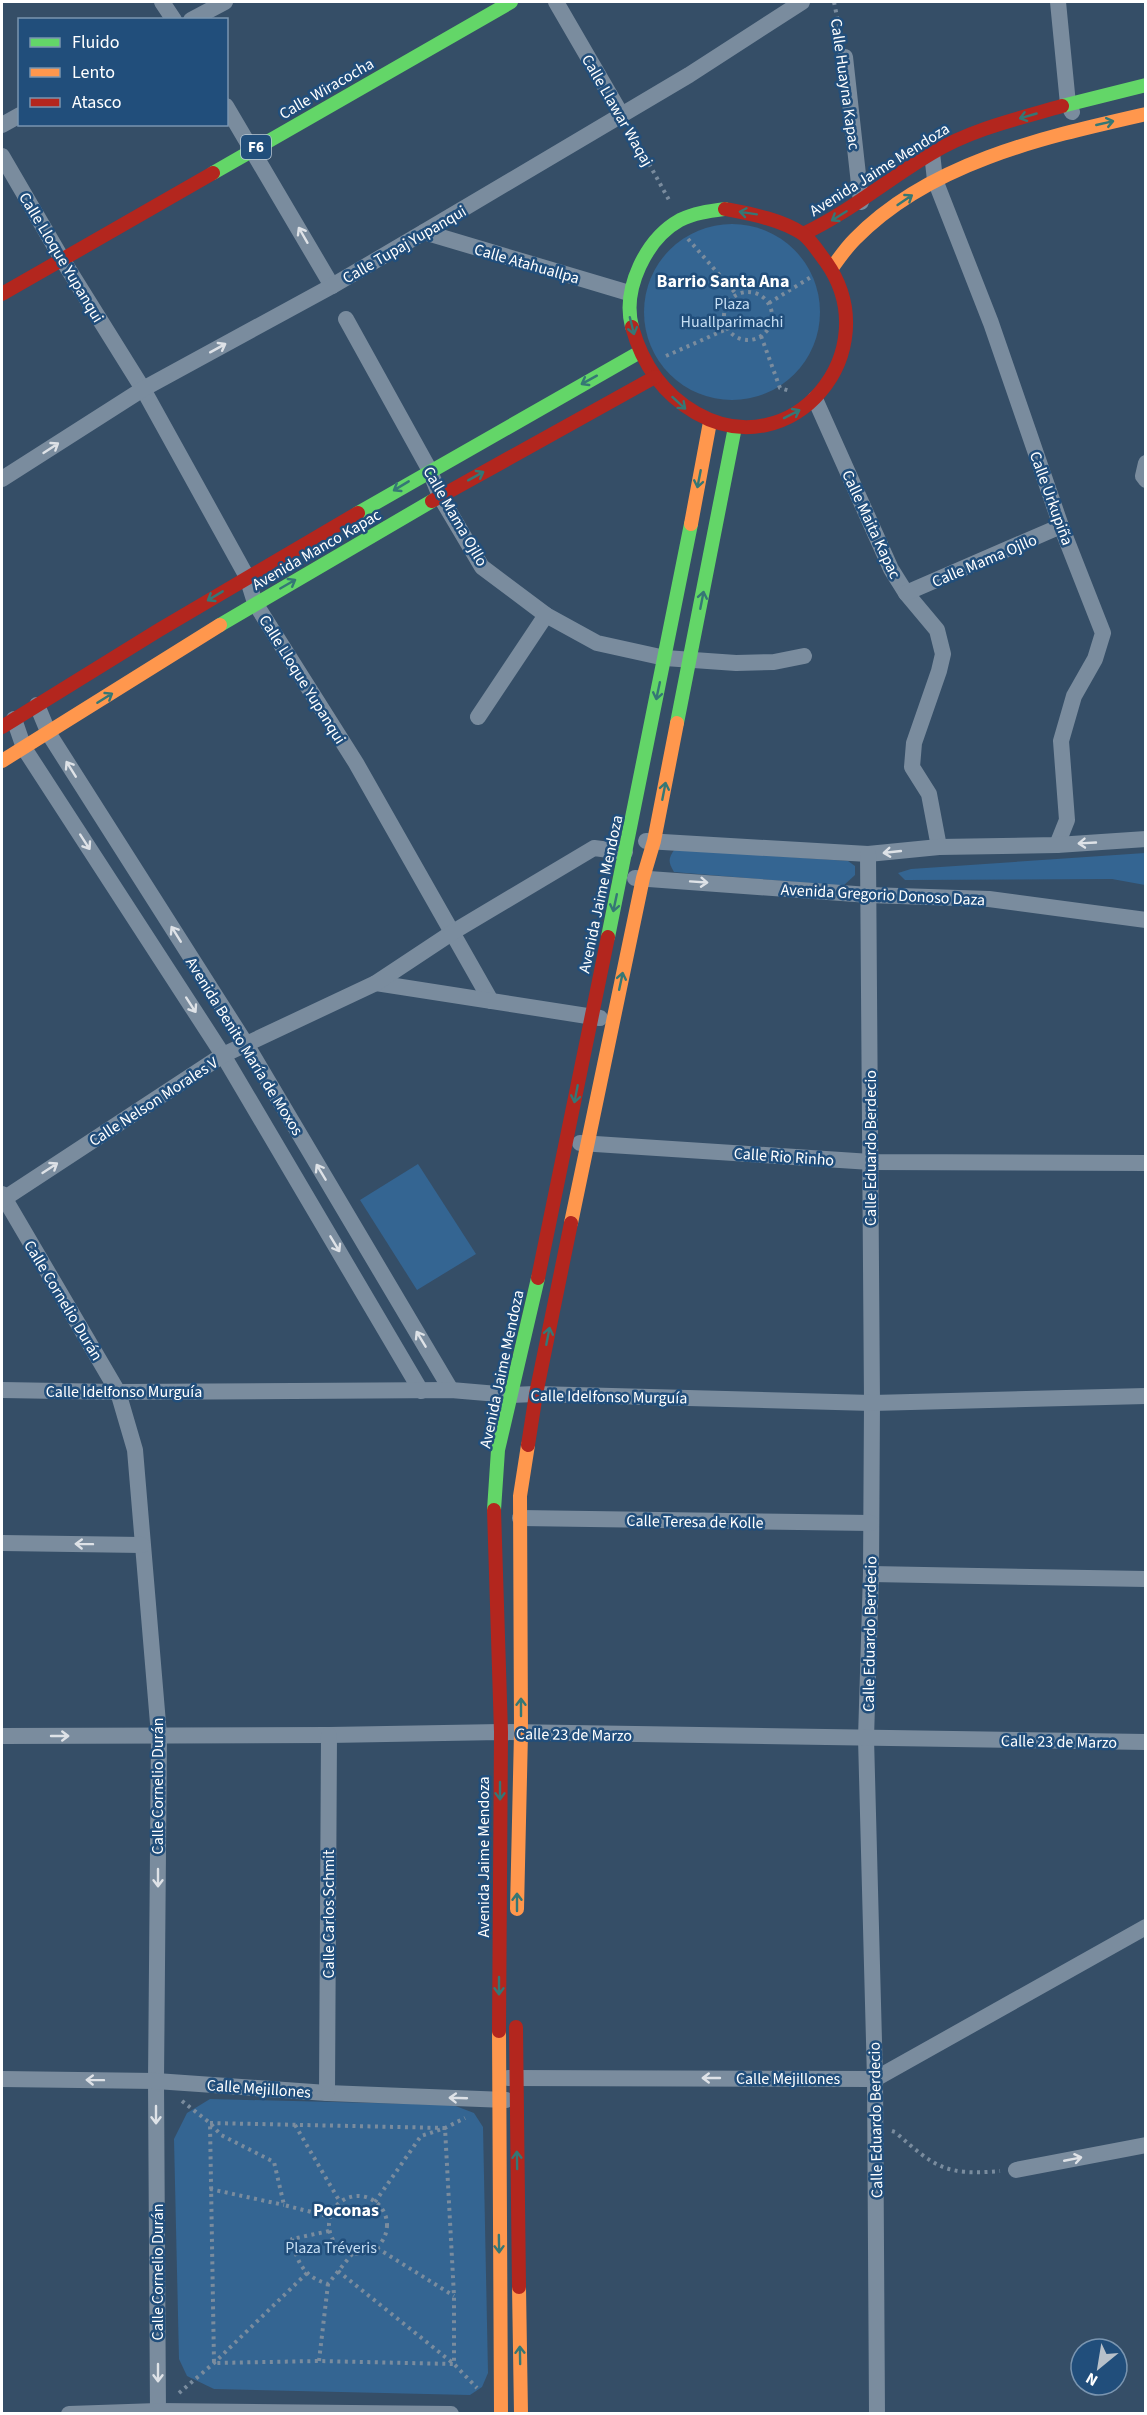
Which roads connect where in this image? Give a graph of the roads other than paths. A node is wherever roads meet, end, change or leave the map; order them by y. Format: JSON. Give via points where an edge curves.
{"nodes":[{"id":1,"x":162,"y":2,"type":"edge"},
{"id":2,"x":225,"y":2,"type":"edge"},
{"id":3,"x":511,"y":2,"type":"edge"},
{"id":4,"x":556,"y":2,"type":"edge"},
{"id":5,"x":802,"y":2,"type":"edge"},
{"id":6,"x":1058,"y":2,"type":"edge"},
{"id":7,"x":173,"y":18,"type":"edge"},
{"id":8,"x":195,"y":18,"type":"edge"},
{"id":9,"x":845,"y":57,"type":"road end"},
{"id":10,"x":1146,"y":85,"type":"edge"},
{"id":11,"x":1068,"y":104,"type":"junction"},
{"id":12,"x":228,"y":109,"type":"edge"},
{"id":13,"x":621,"y":114,"type":"junction"},
{"id":14,"x":1146,"y":114,"type":"edge"},
{"id":15,"x":18,"y":116,"type":"edge"},
{"id":16,"x":2,"y":125,"type":"edge"},
{"id":17,"x":1081,"y":129,"type":"junction"},
{"id":18,"x":253,"y":149,"type":"junction"},
{"id":19,"x":932,"y":153,"type":"junction"},
{"id":20,"x":2,"y":156,"type":"edge"},
{"id":21,"x":935,"y":180,"type":"junction"},
{"id":22,"x":861,"y":202,"type":"junction"},
{"id":23,"x":424,"y":232,"type":"junction"},
{"id":24,"x":803,"y":234,"type":"junction"},
{"id":25,"x":62,"y":259,"type":"junction"},
{"id":26,"x":831,"y":266,"type":"junction"},
{"id":27,"x":332,"y":286,"type":"junction"},
{"id":28,"x":629,"y":293,"type":"junction"},
{"id":29,"x":2,"y":294,"type":"edge"},
{"id":30,"x":346,"y":320,"type":"dead end"},
{"id":31,"x":640,"y":352,"type":"junction"},
{"id":32,"x":654,"y":375,"type":"junction"},
{"id":33,"x":143,"y":389,"type":"junction"},
{"id":34,"x":815,"y":399,"type":"junction"},
{"id":35,"x":710,"y":422,"type":"junction"},
{"id":36,"x":735,"y":427,"type":"junction"},
{"id":37,"x":1146,"y":463,"type":"edge"},
{"id":38,"x":429,"y":469,"type":"junction"},
{"id":39,"x":2,"y":479,"type":"edge"},
{"id":40,"x":1146,"y":480,"type":"edge"},
{"id":41,"x":440,"y":496,"type":"junction"},
{"id":42,"x":1061,"y":526,"type":"junction"},
{"id":43,"x":247,"y":577,"type":"junction"},
{"id":44,"x":906,"y":593,"type":"junction"},
{"id":45,"x":255,"y":603,"type":"junction"},
{"id":46,"x":546,"y":615,"type":"junction"},
{"id":47,"x":804,"y":656,"type":"dead end"},
{"id":48,"x":665,"y":658,"type":"junction"},
{"id":49,"x":690,"y":662,"type":"junction"},
{"id":50,"x":37,"y":705,"type":"junction"},
{"id":51,"x":478,"y":717,"type":"dead end"},
{"id":52,"x":8,"y":723,"type":"edge"},
{"id":53,"x":49,"y":734,"type":"junction"},
{"id":54,"x":24,"y":748,"type":"junction"},
{"id":55,"x":2,"y":761,"type":"edge"},
{"id":56,"x":1146,"y":839,"type":"edge"},
{"id":57,"x":654,"y":841,"type":"junction"},
{"id":58,"x":1057,"y":845,"type":"junction"},
{"id":59,"x":626,"y":846,"type":"junction"},
{"id":60,"x":939,"y":847,"type":"junction"},
{"id":61,"x":868,"y":854,"type":"junction"},
{"id":62,"x":620,"y":878,"type":"junction"},
{"id":63,"x":643,"y":878,"type":"junction"},
{"id":64,"x":868,"y":895,"type":"junction"},
{"id":65,"x":1146,"y":920,"type":"edge"},
{"id":66,"x":453,"y":932,"type":"junction"},
{"id":67,"x":376,"y":983,"type":"junction"},
{"id":68,"x":491,"y":1001,"type":"junction"},
{"id":69,"x":591,"y":1017,"type":"junction"},
{"id":70,"x":612,"y":1020,"type":"junction"},
{"id":71,"x":246,"y":1044,"type":"junction"},
{"id":72,"x":223,"y":1055,"type":"junction"},
{"id":73,"x":567,"y":1142,"type":"junction"},
{"id":74,"x":586,"y":1144,"type":"junction"},
{"id":75,"x":871,"y":1162,"type":"junction"},
{"id":76,"x":1146,"y":1163,"type":"edge"},
{"id":77,"x":2,"y":1197,"type":"edge"},
{"id":78,"x":2,"y":1390,"type":"edge"},
{"id":79,"x":421,"y":1390,"type":"junction"},
{"id":80,"x":451,"y":1390,"type":"junction"},
{"id":81,"x":118,"y":1392,"type":"junction"},
{"id":82,"x":536,"y":1394,"type":"junction"},
{"id":83,"x":510,"y":1395,"type":"junction"},
{"id":84,"x":1146,"y":1396,"type":"edge"},
{"id":85,"x":872,"y":1404,"type":"junction"},
{"id":86,"x":520,"y":1518,"type":"junction"},
{"id":87,"x":871,"y":1524,"type":"junction"},
{"id":88,"x":2,"y":1543,"type":"edge"},
{"id":89,"x":142,"y":1545,"type":"junction"},
{"id":90,"x":871,"y":1574,"type":"junction"},
{"id":91,"x":1146,"y":1579,"type":"edge"},
{"id":92,"x":501,"y":1732,"type":"junction"},
{"id":93,"x":521,"y":1733,"type":"junction"},
{"id":94,"x":159,"y":1735,"type":"junction"},
{"id":95,"x":2,"y":1736,"type":"edge"},
{"id":96,"x":329,"y":1736,"type":"junction"},
{"id":97,"x":866,"y":1738,"type":"junction"},
{"id":98,"x":1146,"y":1742,"type":"edge"},
{"id":99,"x":1146,"y":1926,"type":"edge"},
{"id":100,"x":517,"y":1928,"type":"dead end"},
{"id":101,"x":516,"y":2008,"type":"dead end"},
{"id":102,"x":498,"y":2078,"type":"junction"},
{"id":103,"x":516,"y":2078,"type":"junction"},
{"id":104,"x":2,"y":2079,"type":"edge"},
{"id":105,"x":875,"y":2079,"type":"junction"},
{"id":106,"x":156,"y":2081,"type":"junction"},
{"id":107,"x":327,"y":2093,"type":"junction"},
{"id":108,"x":516,"y":2099,"type":"junction"},
{"id":109,"x":498,"y":2100,"type":"junction"},
{"id":110,"x":1146,"y":2145,"type":"edge"},
{"id":111,"x":1016,"y":2170,"type":"road end"},
{"id":112,"x":158,"y":2412,"type":"edge"},
{"id":113,"x":521,"y":2413,"type":"edge"},
{"id":114,"x":69,"y":2414,"type":"edge"},
{"id":115,"x":451,"y":2414,"type":"edge"},
{"id":116,"x":501,"y":2414,"type":"edge"},
{"id":117,"x":515,"y":2414,"type":"edge"},
{"id":118,"x":877,"y":2414,"type":"edge"}],
"edges":[{"from":1,"to":7,"type":"street"},
{"from":2,"to":8,"type":"street"},
{"from":3,"to":18,"type":"main road","name":"Calle Wiracocha","number":"F6"},
{"from":4,"to":13,"type":"street","name":"Calle Llawar Waqaj"},
{"from":5,"to":13,"type":"street","name":"Calle Tupaj Yupanqui"},
{"from":6,"to":11,"type":"street"},
{"from":9,"to":22,"type":"street","name":"Calle Huayna Kapac"},
{"from":10,"to":11,"type":"main road","name":"Avenida Jaime Mendoza"},
{"from":11,"to":17,"type":"street"},
{"from":11,"to":19,"type":"main road","name":"Avenida Jaime Mendoza","one_way":true,"via":[[970,133]]},
{"from":12,"to":18,"type":"street"},
{"from":13,"to":23,"type":"street","name":"Calle Tupaj Yupanqui"},
{"from":17,"to":14,"type":"main road","one_way":true},
{"from":15,"to":16,"type":"street"},
{"from":17,"to":21,"type":"main road","via":[[978,161]]},
{"from":18,"to":25,"type":"main road","name":"Calle Wiracocha","number":"F6"},
{"from":27,"to":18,"type":"street","one_way":true},
{"from":19,"to":21,"type":"street","name":"Calle Urkupiña"},
{"from":19,"to":22,"type":"main road","name":"Avenida Jaime Mendoza"},
{"from":20,"to":25,"type":"street","name":"Calle Lloque Yupanqui"},
{"from":26,"to":21,"type":"main road","one_way":true,"via":[[857,236]]},
{"from":21,"to":42,"type":"street","name":"Calle Urkupiña","via":[[991,323]]},
{"from":22,"to":24,"type":"main road","name":"Avenida Jaime Mendoza","one_way":true},
{"from":23,"to":27,"type":"street","name":"Calle Tupaj Yupanqui"},
{"from":23,"to":28,"type":"street","name":"Calle Atahuallpa"},
{"from":24,"to":26,"type":"main road"},
{"from":24,"to":28,"type":"main road","one_way":true,"via":[[760,215],[724,209],[679,218],[658,239],[634,277]]},
{"from":25,"to":29,"type":"main road","name":"Calle Wiracocha","number":"F6"},
{"from":25,"to":33,"type":"street","name":"Calle Lloque Yupanqui"},
{"from":26,"to":34,"type":"main road","via":[[848,308],[847,343],[841,364]]},
{"from":33,"to":27,"type":"street","name":"Calle Tupaj Yupanqui","one_way":true},
{"from":28,"to":31,"type":"main road","one_way":true,"via":[[630,326]]},
{"from":30,"to":38,"type":"street","name":"Calle Mama Ojllo"},
{"from":31,"to":32,"type":"main road"},
{"from":31,"to":38,"type":"main road","name":"Avenida Manco Kapac","one_way":true},
{"from":32,"to":35,"type":"main road","one_way":true,"via":[[681,407]]},
{"from":41,"to":32,"type":"main road","name":"Avenida Manco Kapac","one_way":true},
{"from":39,"to":33,"type":"street","name":"Calle Tupaj Yupanqui","one_way":true},
{"from":33,"to":43,"type":"street","name":"Calle Lloque Yupanqui"},
{"from":36,"to":34,"type":"main road","one_way":true,"via":[[764,425],[792,416]]},
{"from":34,"to":44,"type":"street","name":"Calle Maita Kapac","via":[[891,569]]},
{"from":35,"to":36,"type":"main road"},
{"from":35,"to":48,"type":"main road","name":"Avenida Jaime Mendoza","one_way":true},
{"from":49,"to":36,"type":"main road","name":"Avenida Jaime Mendoza","one_way":true},
{"from":37,"to":40,"type":"street"},
{"from":38,"to":41,"type":"street","name":"Calle Mama Ojllo"},
{"from":38,"to":43,"type":"main road","name":"Avenida Manco Kapac","one_way":true},
{"from":45,"to":41,"type":"main road","name":"Avenida Manco Kapac","one_way":true},
{"from":41,"to":46,"type":"street","name":"Calle Mama Ojllo","via":[[482,567]]},
{"from":42,"to":44,"type":"street","name":"Calle Mama Ojllo"},
{"from":42,"to":58,"type":"street","name":"Calle Urkupiña","via":[[1102,633],[1095,658],[1074,696],[1061,741],[1067,820]]},
{"from":43,"to":45,"type":"street","name":"Calle Lloque Yupanqui"},
{"from":43,"to":50,"type":"main road","name":"Avenida Manco Kapac","one_way":true},
{"from":44,"to":60,"type":"street","name":"Calle Maita Kapac","via":[[937,630],[943,654],[914,743],[912,767],[928,794]]},
{"from":53,"to":45,"type":"main road","name":"Avenida Manco Kapac","one_way":true},
{"from":45,"to":66,"type":"street","name":"Calle Lloque Yupanqui","via":[[356,763]]},
{"from":46,"to":48,"type":"street","name":"Calle Mama Ojllo","via":[[597,643]]},
{"from":46,"to":51,"type":"street"},
{"from":47,"to":49,"type":"street","name":"Calle Mama Ojllo","via":[[774,662]]},
{"from":48,"to":49,"type":"street","name":"Calle Mama Ojllo"},
{"from":48,"to":59,"type":"main road","name":"Avenida Jaime Mendoza","one_way":true},
{"from":57,"to":49,"type":"main road","name":"Avenida Jaime Mendoza","one_way":true},
{"from":50,"to":52,"type":"main road","name":"Avenida Manco Kapac"},
{"from":50,"to":53,"type":"street","name":"Avenida Benito María de Moxos"},
{"from":52,"to":54,"type":"street","name":"Avenida Benito María de Moxos"},
{"from":53,"to":54,"type":"main road","name":"Avenida Manco Kapac"},
{"from":71,"to":53,"type":"street","name":"Avenida Benito María de Moxos","one_way":true},
{"from":54,"to":55,"type":"main road","name":"Avenida Manco Kapac"},
{"from":54,"to":72,"type":"street","name":"Avenida Benito María de Moxos","one_way":true},
{"from":56,"to":58,"type":"street","one_way":true},
{"from":57,"to":59,"type":"street"},
{"from":57,"to":61,"type":"street"},
{"from":57,"to":63,"type":"main road","name":"Avenida Jaime Mendoza"},
{"from":58,"to":60,"type":"street"},
{"from":59,"to":62,"type":"main road","name":"Avenida Jaime Mendoza"},
{"from":59,"to":66,"type":"street","name":"Calle Nelson Morales V","via":[[594,848]]},
{"from":60,"to":61,"type":"street","one_way":true},
{"from":61,"to":64,"type":"street","name":"Calle Eduardo Berdecio"},
{"from":62,"to":63,"type":"street","name":"Avenida Gregorio Donoso Daza"},
{"from":62,"to":69,"type":"main road","name":"Avenida Jaime Mendoza","one_way":true},
{"from":63,"to":64,"type":"street","name":"Avenida Gregorio Donoso Daza","one_way":true},
{"from":70,"to":63,"type":"main road","name":"Avenida Jaime Mendoza","one_way":true},
{"from":64,"to":65,"type":"street","name":"Avenida Gregorio Donoso Daza","via":[[989,899]]},
{"from":64,"to":75,"type":"street","name":"Calle Eduardo Berdecio"},
{"from":66,"to":67,"type":"street","name":"Calle Nelson Morales V"},
{"from":66,"to":68,"type":"street","name":"Calle Lloque Yupanqui"},
{"from":67,"to":68,"type":"street"},
{"from":67,"to":71,"type":"street","name":"Calle Nelson Morales V"},
{"from":68,"to":69,"type":"street"},
{"from":69,"to":70,"type":"street"},
{"from":69,"to":73,"type":"main road","name":"Avenida Jaime Mendoza","one_way":true},
{"from":70,"to":74,"type":"main road","name":"Avenida Jaime Mendoza"},
{"from":71,"to":72,"type":"street","name":"Calle Nelson Morales V"},
{"from":80,"to":71,"type":"street","name":"Avenida Benito María de Moxos","one_way":true},
{"from":77,"to":72,"type":"street","name":"Calle Nelson Morales V","one_way":true},
{"from":72,"to":79,"type":"street","name":"Avenida Benito María de Moxos","one_way":true},
{"from":73,"to":74,"type":"street","name":"Calle Rio Rinho"},
{"from":73,"to":83,"type":"main road","name":"Avenida Jaime Mendoza"},
{"from":74,"to":75,"type":"street","name":"Calle Rio Rinho"},
{"from":82,"to":74,"type":"main road","name":"Avenida Jaime Mendoza","one_way":true},
{"from":75,"to":76,"type":"street","name":"Calle Rio Rinho"},
{"from":75,"to":85,"type":"street","name":"Calle Eduardo Berdecio"},
{"from":77,"to":81,"type":"street","name":"Calle Cornelio Durán"},
{"from":78,"to":81,"type":"street","name":"Calle Idelfonso Murguía"},
{"from":79,"to":80,"type":"street","name":"Calle Idelfonso Murguía"},
{"from":79,"to":81,"type":"street","name":"Calle Idelfonso Murguía"},
{"from":80,"to":83,"type":"street","name":"Calle Idelfonso Murguía"},
{"from":81,"to":89,"type":"street","name":"Calle Cornelio Durán","via":[[135,1450]]},
{"from":82,"to":83,"type":"street","name":"Calle Idelfonso Murguía"},
{"from":82,"to":85,"type":"street","name":"Calle Idelfonso Murguía"},
{"from":82,"to":86,"type":"main road","name":"Avenida Jaime Mendoza"},
{"from":83,"to":92,"type":"main road","name":"Avenida Jaime Mendoza","via":[[498,1450],[494,1514]]},
{"from":84,"to":85,"type":"street","name":"Calle Idelfonso Murguía"},
{"from":85,"to":87,"type":"street","name":"Calle Eduardo Berdecio"},
{"from":86,"to":87,"type":"street","name":"Calle Teresa de Kolle"},
{"from":93,"to":86,"type":"main road","name":"Avenida Jaime Mendoza","one_way":true},
{"from":87,"to":90,"type":"street","name":"Calle Eduardo Berdecio"},
{"from":89,"to":88,"type":"street","one_way":true},
{"from":89,"to":94,"type":"street","name":"Calle Cornelio Durán"},
{"from":90,"to":91,"type":"street"},
{"from":90,"to":97,"type":"street","name":"Calle Eduardo Berdecio"},
{"from":92,"to":93,"type":"street","name":"Calle 23 de Marzo"},
{"from":92,"to":96,"type":"street","name":"Calle 23 de Marzo"},
{"from":92,"to":102,"type":"main road","name":"Avenida Jaime Mendoza","one_way":true},
{"from":93,"to":97,"type":"street","name":"Calle 23 de Marzo"},
{"from":100,"to":93,"type":"main road","name":"Avenida Jaime Mendoza","one_way":true},
{"from":95,"to":94,"type":"street","name":"Calle 23 de Marzo","one_way":true},
{"from":94,"to":96,"type":"street","name":"Calle 23 de Marzo"},
{"from":94,"to":106,"type":"street","name":"Calle Cornelio Durán","one_way":true},
{"from":96,"to":107,"type":"street","name":"Calle Carlos Schmit"},
{"from":97,"to":98,"type":"street","name":"Calle 23 de Marzo"},
{"from":97,"to":105,"type":"street","name":"Calle Eduardo Berdecio"},
{"from":99,"to":105,"type":"street","name":"Calle Mejillones"},
{"from":101,"to":103,"type":"main road"},
{"from":102,"to":103,"type":"street","name":"Calle Mejillones"},
{"from":102,"to":109,"type":"main road","name":"Avenida Jaime Mendoza"},
{"from":105,"to":103,"type":"street","name":"Calle Mejillones","one_way":true},
{"from":103,"to":108,"type":"main road"},
{"from":106,"to":104,"type":"street","name":"Calle Mejillones","one_way":true},
{"from":105,"to":118,"type":"street","name":"Calle Eduardo Berdecio"},
{"from":106,"to":107,"type":"street","name":"Calle Mejillones"},
{"from":106,"to":112,"type":"street","name":"Calle Cornelio Durán","one_way":true},
{"from":109,"to":107,"type":"street","name":"Calle Mejillones","one_way":true},
{"from":108,"to":109,"type":"street","name":"Calle Mejillones"},
{"from":113,"to":108,"type":"main road","one_way":true},
{"from":109,"to":116,"type":"main road","name":"Avenida Jaime Mendoza","one_way":true},
{"from":111,"to":110,"type":"street","one_way":true},
{"from":112,"to":114,"type":"street"},
{"from":112,"to":115,"type":"street"},
{"from":113,"to":117,"type":"street"}]}
